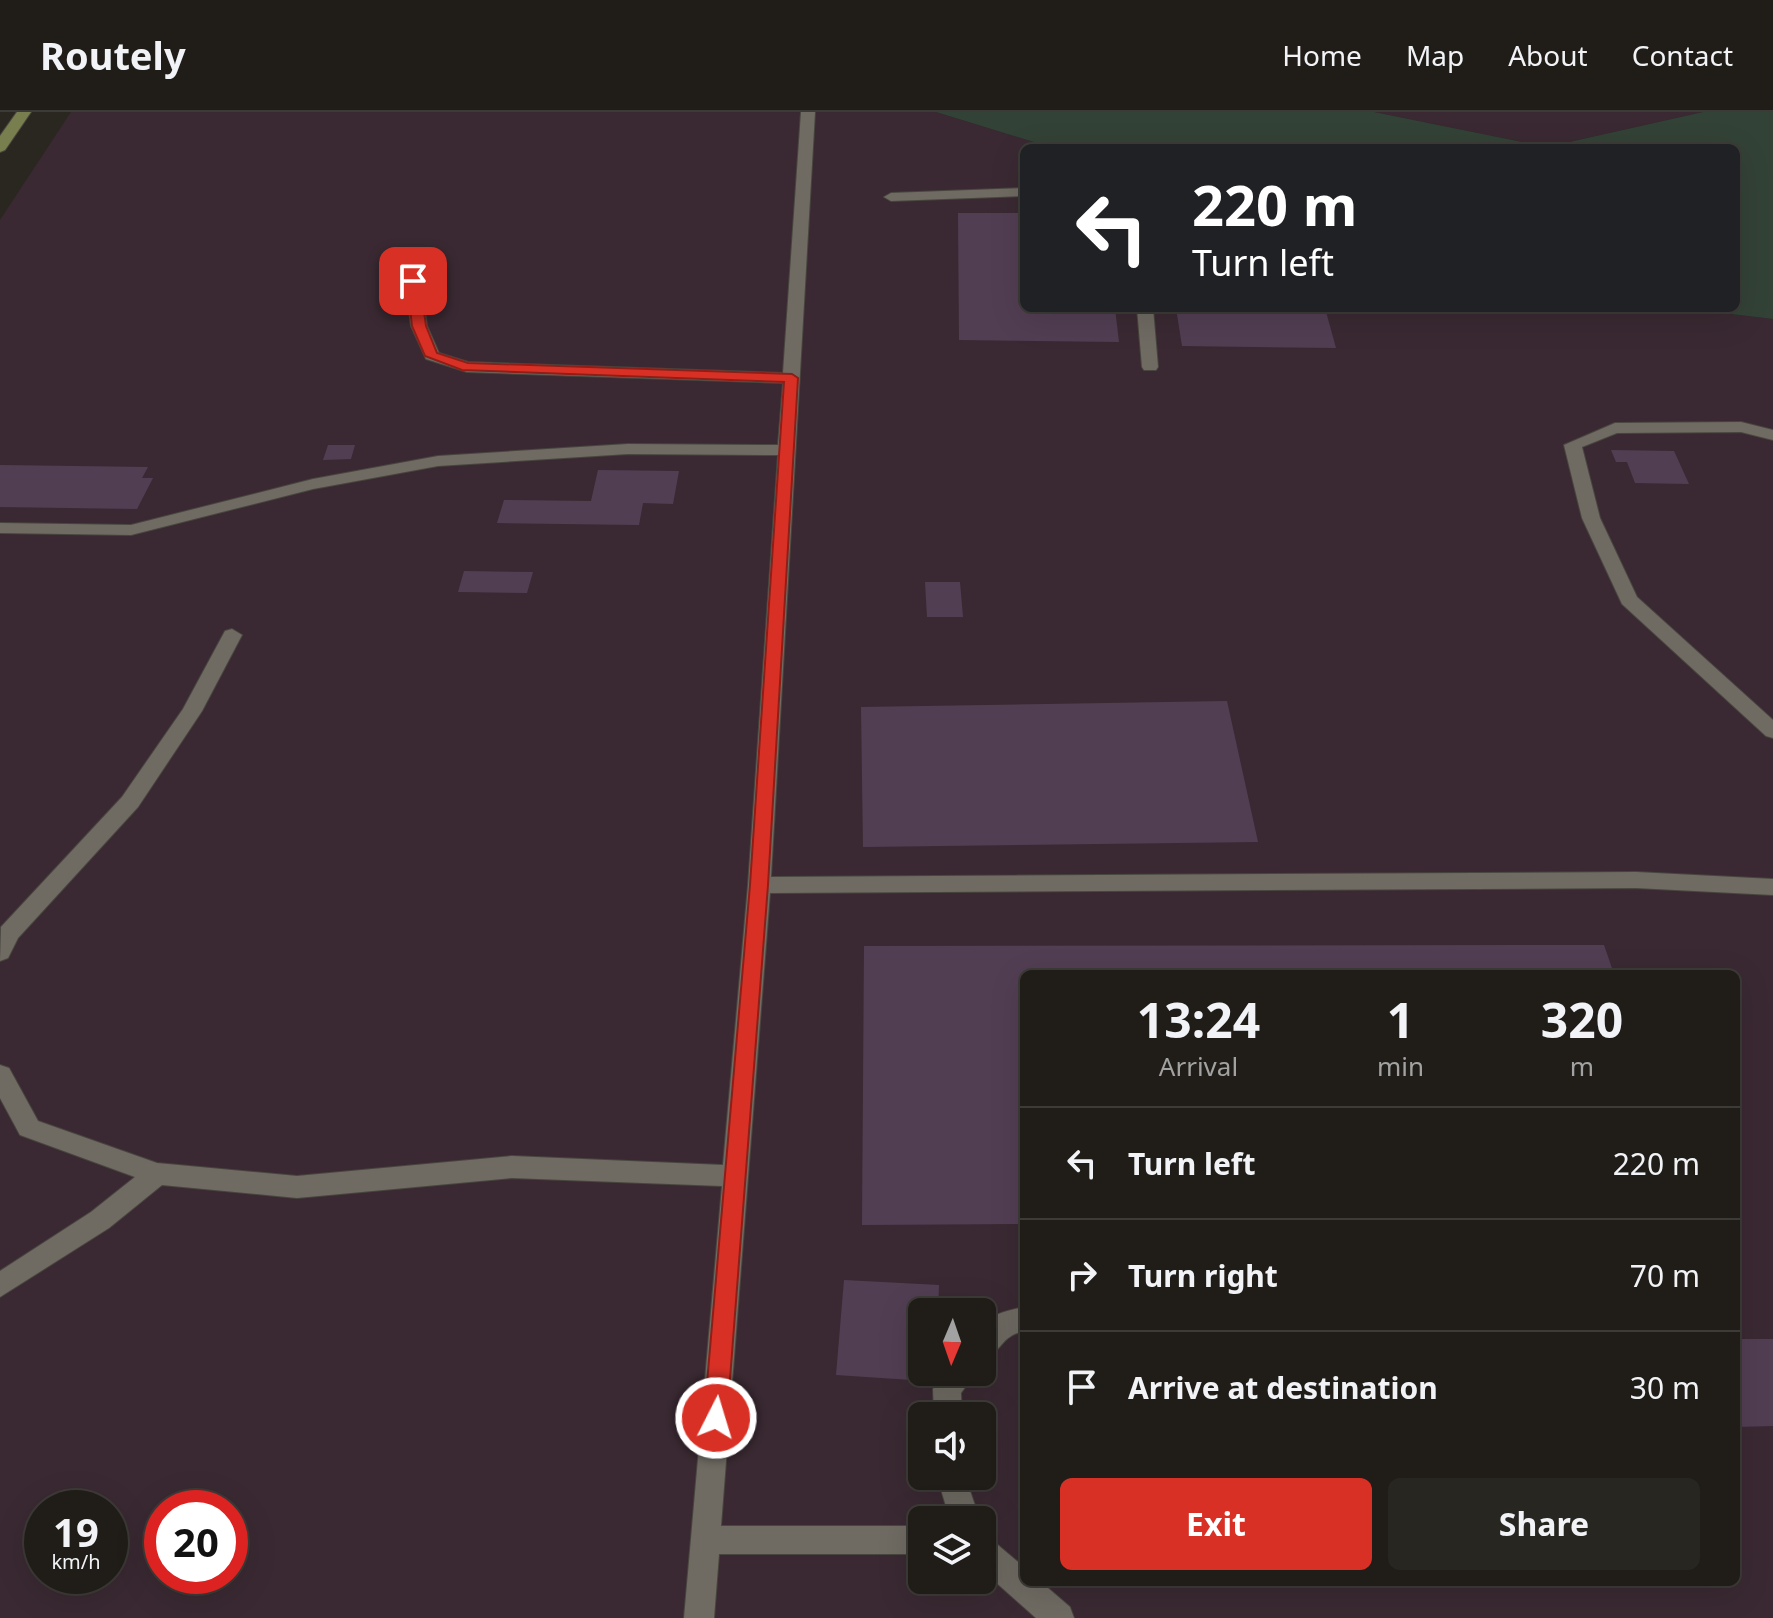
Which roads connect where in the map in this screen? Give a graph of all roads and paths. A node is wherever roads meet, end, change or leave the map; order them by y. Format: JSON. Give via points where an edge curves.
{"nodes":[{"id":1,"x":24,"y":112,"type":"edge"},
{"id":2,"x":808,"y":112,"type":"edge"},
{"id":3,"x":0,"y":147,"type":"edge"},
{"id":4,"x":1020,"y":192,"type":"edge"},
{"id":5,"x":891,"y":197,"type":"dead end"},
{"id":6,"x":413,"y":281,"type":"dead end"},
{"id":7,"x":1145,"y":312,"type":"edge"},
{"id":8,"x":1150,"y":367,"type":"dead end"},
{"id":9,"x":792,"y":378,"type":"junction"},
{"id":10,"x":1773,"y":435,"type":"edge"},
{"id":11,"x":787,"y":450,"type":"junction"},
{"id":12,"x":0,"y":528,"type":"edge"},
{"id":13,"x":232,"y":635,"type":"dead end"},
{"id":14,"x":1773,"y":731,"type":"edge"},
{"id":15,"x":759,"y":885,"type":"junction"},
{"id":16,"x":1773,"y":887,"type":"edge"},
{"id":17,"x":0,"y":952,"type":"edge"},
{"id":18,"x":0,"y":1075,"type":"edge"},
{"id":19,"x":157,"y":1174,"type":"junction"},
{"id":20,"x":736,"y":1176,"type":"junction"},
{"id":21,"x":0,"y":1285,"type":"edge"},
{"id":22,"x":1020,"y":1320,"type":"edge"},
{"id":23,"x":996,"y":1330,"type":"edge"},
{"id":24,"x":706,"y":1540,"type":"junction"},
{"id":25,"x":908,"y":1540,"type":"edge"},
{"id":26,"x":996,"y":1562,"type":"edge"},
{"id":27,"x":1020,"y":1584,"type":"edge"},
{"id":28,"x":1023,"y":1586,"type":"edge"},
{"id":29,"x":699,"y":1618,"type":"edge"},
{"id":30,"x":1059,"y":1618,"type":"edge"}],
"edges":[{"from":1,"to":3,"type":"main road"},
{"from":2,"to":9,"type":"lane"},
{"from":4,"to":5,"type":"lane"},
{"from":6,"to":9,"type":"lane","via":[[419,326],[432,356],[467,367]]},
{"from":7,"to":8,"type":"lane"},
{"from":9,"to":11,"type":"lane"},
{"from":10,"to":14,"type":"lane","via":[[1741,427],[1615,428],[1573,445],[1591,518],[1629,600]]},
{"from":11,"to":12,"type":"lane","via":[[628,449],[438,461],[313,484],[131,530]]},
{"from":11,"to":15,"type":"lane"},
{"from":13,"to":17,"type":"lane","via":[[192,711],[130,802],[9,933]]},
{"from":15,"to":16,"type":"lane","via":[[1636,880]]},
{"from":15,"to":20,"type":"lane"},
{"from":18,"to":19,"type":"lane","via":[[29,1128]]},
{"from":19,"to":20,"type":"lane","via":[[297,1187],[512,1167]]},
{"from":19,"to":21,"type":"lane","via":[[100,1220]]},
{"from":20,"to":24,"type":"lane"},
{"from":22,"to":23,"type":"lane"},
{"from":24,"to":25,"type":"lane"},
{"from":24,"to":29,"type":"lane"},
{"from":26,"to":27,"type":"lane"},
{"from":28,"to":30,"type":"lane"}]}
